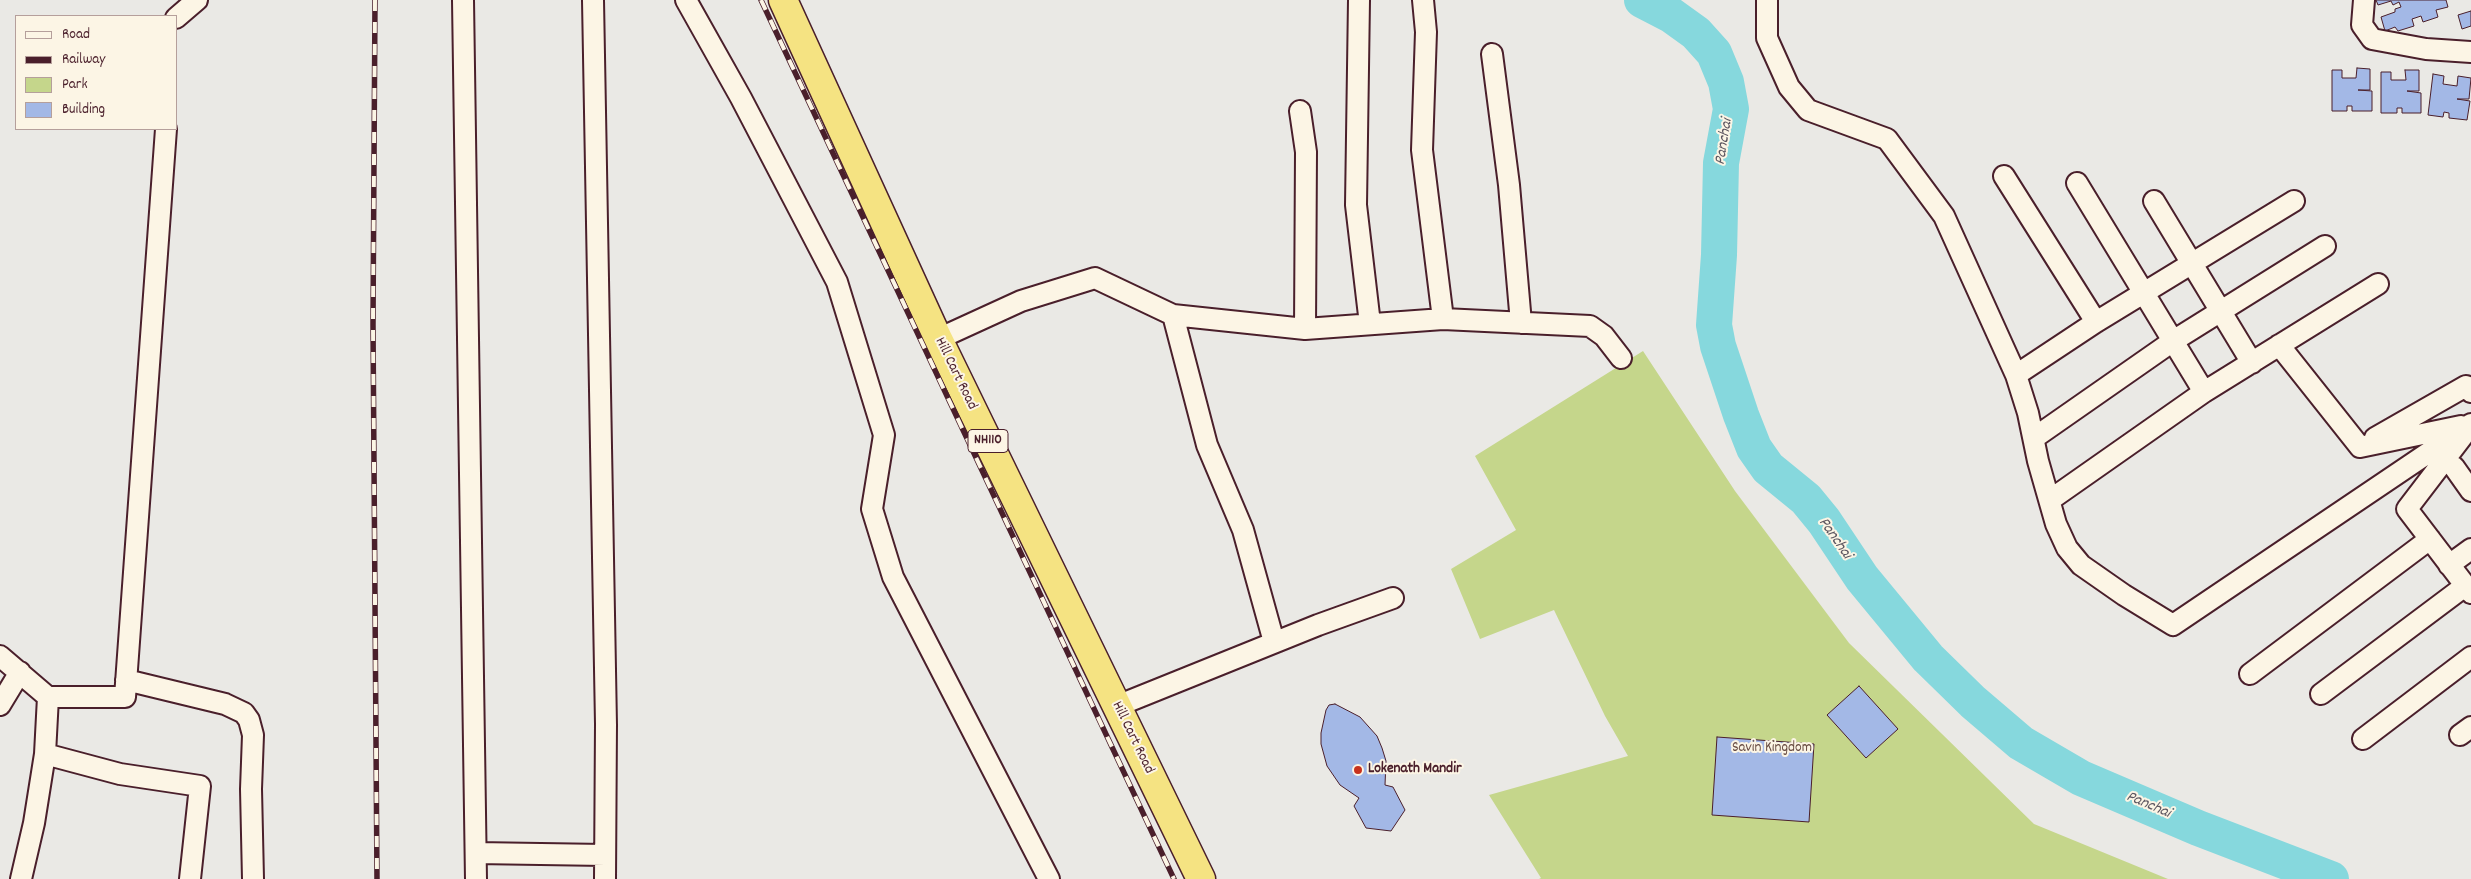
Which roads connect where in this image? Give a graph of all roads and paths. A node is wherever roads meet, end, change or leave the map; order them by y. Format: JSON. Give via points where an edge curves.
{"nodes":[{"id":1,"x":197,"y":0,"type":"edge"},
{"id":2,"x":463,"y":0,"type":"edge"},
{"id":3,"x":593,"y":0,"type":"edge"},
{"id":4,"x":686,"y":0,"type":"edge"},
{"id":5,"x":783,"y":0,"type":"edge"},
{"id":6,"x":1359,"y":0,"type":"edge"},
{"id":7,"x":1423,"y":0,"type":"edge"},
{"id":8,"x":1767,"y":0,"type":"edge"},
{"id":9,"x":2364,"y":0,"type":"edge"},
{"id":10,"x":178,"y":16,"type":"edge"},
{"id":11,"x":2471,"y":52,"type":"edge"},
{"id":12,"x":1492,"y":54,"type":"dead end"},
{"id":13,"x":1300,"y":111,"type":"dead end"},
{"id":14,"x":166,"y":130,"type":"edge"},
{"id":15,"x":2004,"y":176,"type":"dead end"},
{"id":16,"x":2077,"y":183,"type":"dead end"},
{"id":17,"x":2154,"y":200,"type":"dead end"},
{"id":18,"x":2294,"y":201,"type":"dead end"},
{"id":19,"x":2325,"y":246,"type":"dead end"},
{"id":20,"x":2192,"y":263,"type":"junction"},
{"id":21,"x":2378,"y":284,"type":"dead end"},
{"id":22,"x":2144,"y":292,"type":"junction"},
{"id":23,"x":2221,"y":311,"type":"junction"},
{"id":24,"x":1173,"y":315,"type":"junction"},
{"id":25,"x":1444,"y":319,"type":"junction"},
{"id":26,"x":2096,"y":322,"type":"junction"},
{"id":27,"x":1521,"y":323,"type":"junction"},
{"id":28,"x":1370,"y":324,"type":"junction"},
{"id":29,"x":1305,"y":329,"type":"junction"},
{"id":30,"x":938,"y":339,"type":"junction"},
{"id":31,"x":2173,"y":341,"type":"junction"},
{"id":32,"x":2279,"y":345,"type":"junction"},
{"id":33,"x":1621,"y":358,"type":"dead end"},
{"id":34,"x":2252,"y":363,"type":"junction"},
{"id":35,"x":2016,"y":375,"type":"junction"},
{"id":36,"x":2204,"y":392,"type":"junction"},
{"id":37,"x":2471,"y":392,"type":"edge"},
{"id":38,"x":2471,"y":425,"type":"edge"},
{"id":39,"x":2034,"y":438,"type":"junction"},
{"id":40,"x":2360,"y":447,"type":"junction"},
{"id":41,"x":2454,"y":467,"type":"dead end"},
{"id":42,"x":2471,"y":491,"type":"edge"},
{"id":43,"x":2050,"y":500,"type":"junction"},
{"id":44,"x":2430,"y":539,"type":"junction"},
{"id":45,"x":2471,"y":549,"type":"edge"},
{"id":46,"x":2449,"y":565,"type":"junction"},
{"id":47,"x":2468,"y":590,"type":"edge"},
{"id":48,"x":1393,"y":598,"type":"dead end"},
{"id":49,"x":1274,"y":642,"type":"junction"},
{"id":50,"x":0,"y":656,"type":"edge"},
{"id":51,"x":2471,"y":657,"type":"edge"},
{"id":52,"x":20,"y":672,"type":"junction"},
{"id":53,"x":2250,"y":674,"type":"dead end"},
{"id":54,"x":126,"y":680,"type":"junction"},
{"id":55,"x":2321,"y":694,"type":"dead end"},
{"id":56,"x":48,"y":697,"type":"junction"},
{"id":57,"x":0,"y":705,"type":"edge"},
{"id":58,"x":1117,"y":706,"type":"junction"},
{"id":59,"x":2363,"y":739,"type":"dead end"},
{"id":60,"x":44,"y":754,"type":"junction"},
{"id":61,"x":476,"y":853,"type":"junction"},
{"id":62,"x":605,"y":855,"type":"junction"},
{"id":63,"x":21,"y":879,"type":"edge"},
{"id":64,"x":190,"y":879,"type":"edge"},
{"id":65,"x":253,"y":879,"type":"edge"},
{"id":66,"x":476,"y":879,"type":"edge"},
{"id":67,"x":605,"y":879,"type":"edge"},
{"id":68,"x":1049,"y":879,"type":"edge"},
{"id":69,"x":1201,"y":879,"type":"edge"}],
"edges":[{"from":1,"to":10,"type":"street"},
{"from":2,"to":61,"type":"street"},
{"from":3,"to":62,"type":"street","via":[[606,724]]},
{"from":4,"to":68,"type":"street","via":[[837,282],[884,435],[872,509],[893,577]]},
{"from":5,"to":30,"type":"highway","name":"Hill Cart Road","number":"NH110"},
{"from":6,"to":28,"type":"street","via":[[1356,205]]},
{"from":7,"to":25,"type":"street","via":[[1426,32],[1422,150]]},
{"from":8,"to":35,"type":"street","via":[[1767,38],[1789,87],[1808,110],[1887,139],[1944,216]]},
{"from":9,"to":11,"type":"street","via":[[2362,25],[2372,39],[2426,49]]},
{"from":12,"to":27,"type":"street","via":[[1509,185]]},
{"from":13,"to":29,"type":"street","via":[[1306,152]]},
{"from":14,"to":54,"type":"street"},
{"from":15,"to":26,"type":"street"},
{"from":16,"to":22,"type":"street"},
{"from":17,"to":20,"type":"street"},
{"from":18,"to":20,"type":"street"},
{"from":19,"to":23,"type":"street"},
{"from":20,"to":22,"type":"street"},
{"from":20,"to":23,"type":"street"},
{"from":21,"to":32,"type":"street"},
{"from":22,"to":26,"type":"street"},
{"from":22,"to":31,"type":"street"},
{"from":23,"to":31,"type":"street"},
{"from":23,"to":34,"type":"street"},
{"from":24,"to":29,"type":"street"},
{"from":24,"to":30,"type":"street","via":[[1095,278],[1020,301]]},
{"from":24,"to":49,"type":"street","via":[[1207,445],[1243,530]]},
{"from":25,"to":27,"type":"street"},
{"from":25,"to":28,"type":"street"},
{"from":26,"to":35,"type":"street"},
{"from":27,"to":33,"type":"street","via":[[1590,326],[1604,336]]},
{"from":28,"to":29,"type":"street"},
{"from":30,"to":58,"type":"highway","name":"Hill Cart Road","number":"NH110"},
{"from":31,"to":36,"type":"street"},
{"from":31,"to":39,"type":"street"},
{"from":32,"to":34,"type":"street"},
{"from":32,"to":40,"type":"street"},
{"from":34,"to":36,"type":"street"},
{"from":35,"to":39,"type":"street"},
{"from":36,"to":43,"type":"street"},
{"from":37,"to":40,"type":"street","via":[[2466,386]]},
{"from":38,"to":40,"type":"street"},
{"from":38,"to":43,"type":"street","via":[[2173,625],[2082,565],[2067,548]]},
{"from":38,"to":44,"type":"street","via":[[2407,509]]},
{"from":39,"to":43,"type":"street"},
{"from":41,"to":42,"type":"street"},
{"from":44,"to":46,"type":"street"},
{"from":44,"to":53,"type":"street"},
{"from":45,"to":46,"type":"street"},
{"from":46,"to":47,"type":"street"},
{"from":47,"to":55,"type":"street"},
{"from":48,"to":49,"type":"street"},
{"from":49,"to":58,"type":"street"},
{"from":50,"to":52,"type":"street"},
{"from":51,"to":59,"type":"street"},
{"from":52,"to":56,"type":"street"},
{"from":52,"to":57,"type":"street"},
{"from":54,"to":56,"type":"street","via":[[125,697]]},
{"from":54,"to":65,"type":"street","via":[[225,704],[244,713],[249,720],[253,735]]},
{"from":56,"to":60,"type":"street"},
{"from":58,"to":69,"type":"highway","name":"Hill Cart Road","number":"NH110"},
{"from":60,"to":63,"type":"street","via":[[34,823]]},
{"from":60,"to":64,"type":"street","via":[[120,774],[200,786]]},
{"from":61,"to":62,"type":"street"},
{"from":61,"to":66,"type":"street"},
{"from":62,"to":67,"type":"street"}]}
